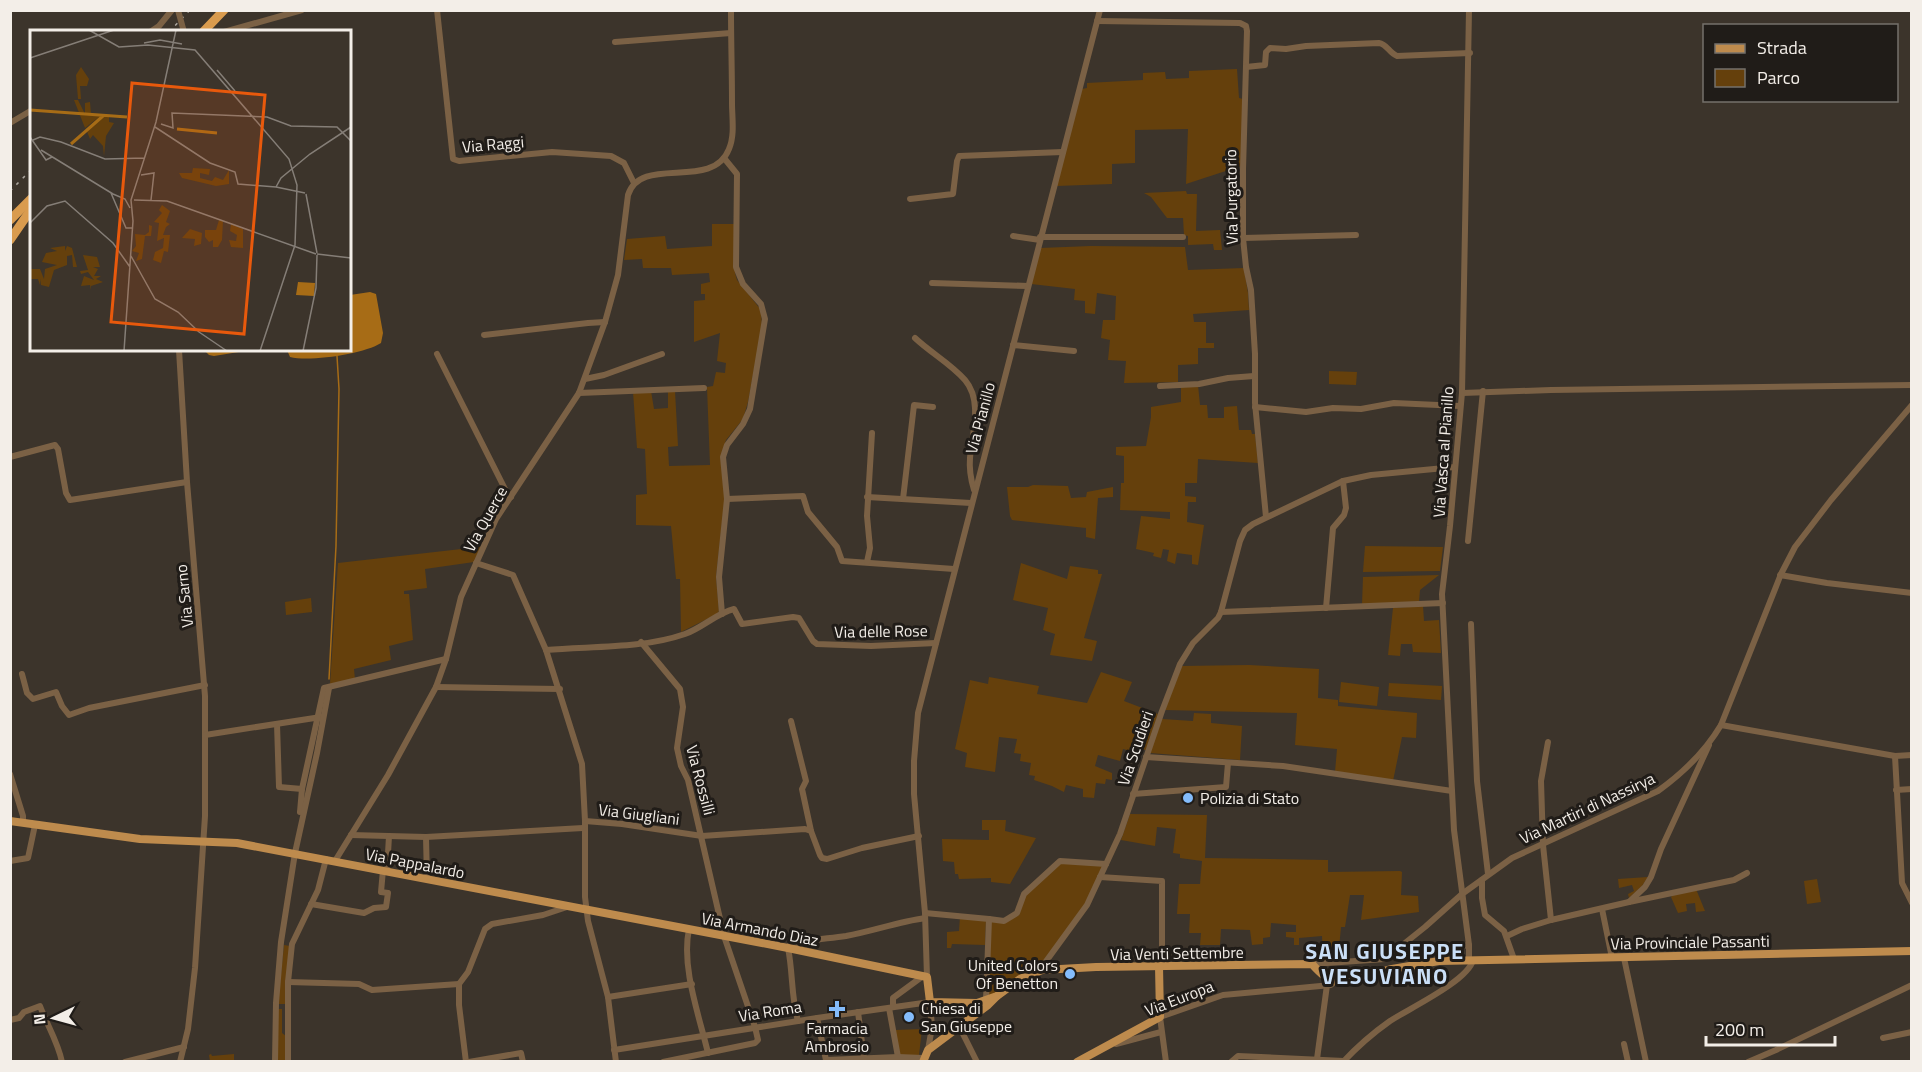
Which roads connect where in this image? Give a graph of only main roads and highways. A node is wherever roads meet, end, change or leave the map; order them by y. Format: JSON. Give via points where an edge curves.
{"nodes":[{"id":1,"x":216,"y":10,"type":"edge"},
{"id":2,"x":224,"y":10,"type":"edge"},
{"id":3,"x":197,"y":30,"type":"edge"},
{"id":4,"x":205,"y":30,"type":"edge"},
{"id":5,"x":30,"y":200,"type":"edge"},
{"id":6,"x":30,"y":211,"type":"edge"},
{"id":7,"x":10,"y":220,"type":"edge"},
{"id":8,"x":10,"y":240,"type":"edge"},
{"id":9,"x":10,"y":821,"type":"edge"},
{"id":10,"x":587,"y":909,"type":"joint"},
{"id":11,"x":1911,"y":951,"type":"edge"},
{"id":12,"x":1312,"y":964,"type":"joint"},
{"id":13,"x":1161,"y":966,"type":"junction"},
{"id":14,"x":997,"y":996,"type":"junction"},
{"id":15,"x":923,"y":1060,"type":"edge"},
{"id":16,"x":1077,"y":1062,"type":"edge"}],
"edges":[{"from":1,"to":3,"type":"highway"},
{"from":2,"to":4,"type":"highway"},
{"from":5,"to":7,"type":"highway"},
{"from":6,"to":8,"type":"highway"},
{"from":9,"to":10,"type":"main road","name":"Via Pappalardo","via":[[140,839],[237,843]]},
{"from":10,"to":14,"type":"main road","name":"Via Armando Diaz","via":[[925,977],[930,1002],[977,1003]]},
{"from":11,"to":12,"type":"main road","name":"Via Provinciale Passanti","via":[[1471,960],[1424,963],[1331,984]]},
{"from":12,"to":13,"type":"main road","name":"Via Venti Settembre"},
{"from":13,"to":14,"type":"main road","name":"Via Venti Settembre","via":[[1040,971],[1020,979]]},
{"from":13,"to":16,"type":"main road","name":"Via Europa","via":[[1160,1017]]},
{"from":14,"to":15,"type":"main road","via":[[928,1050]]}]}
